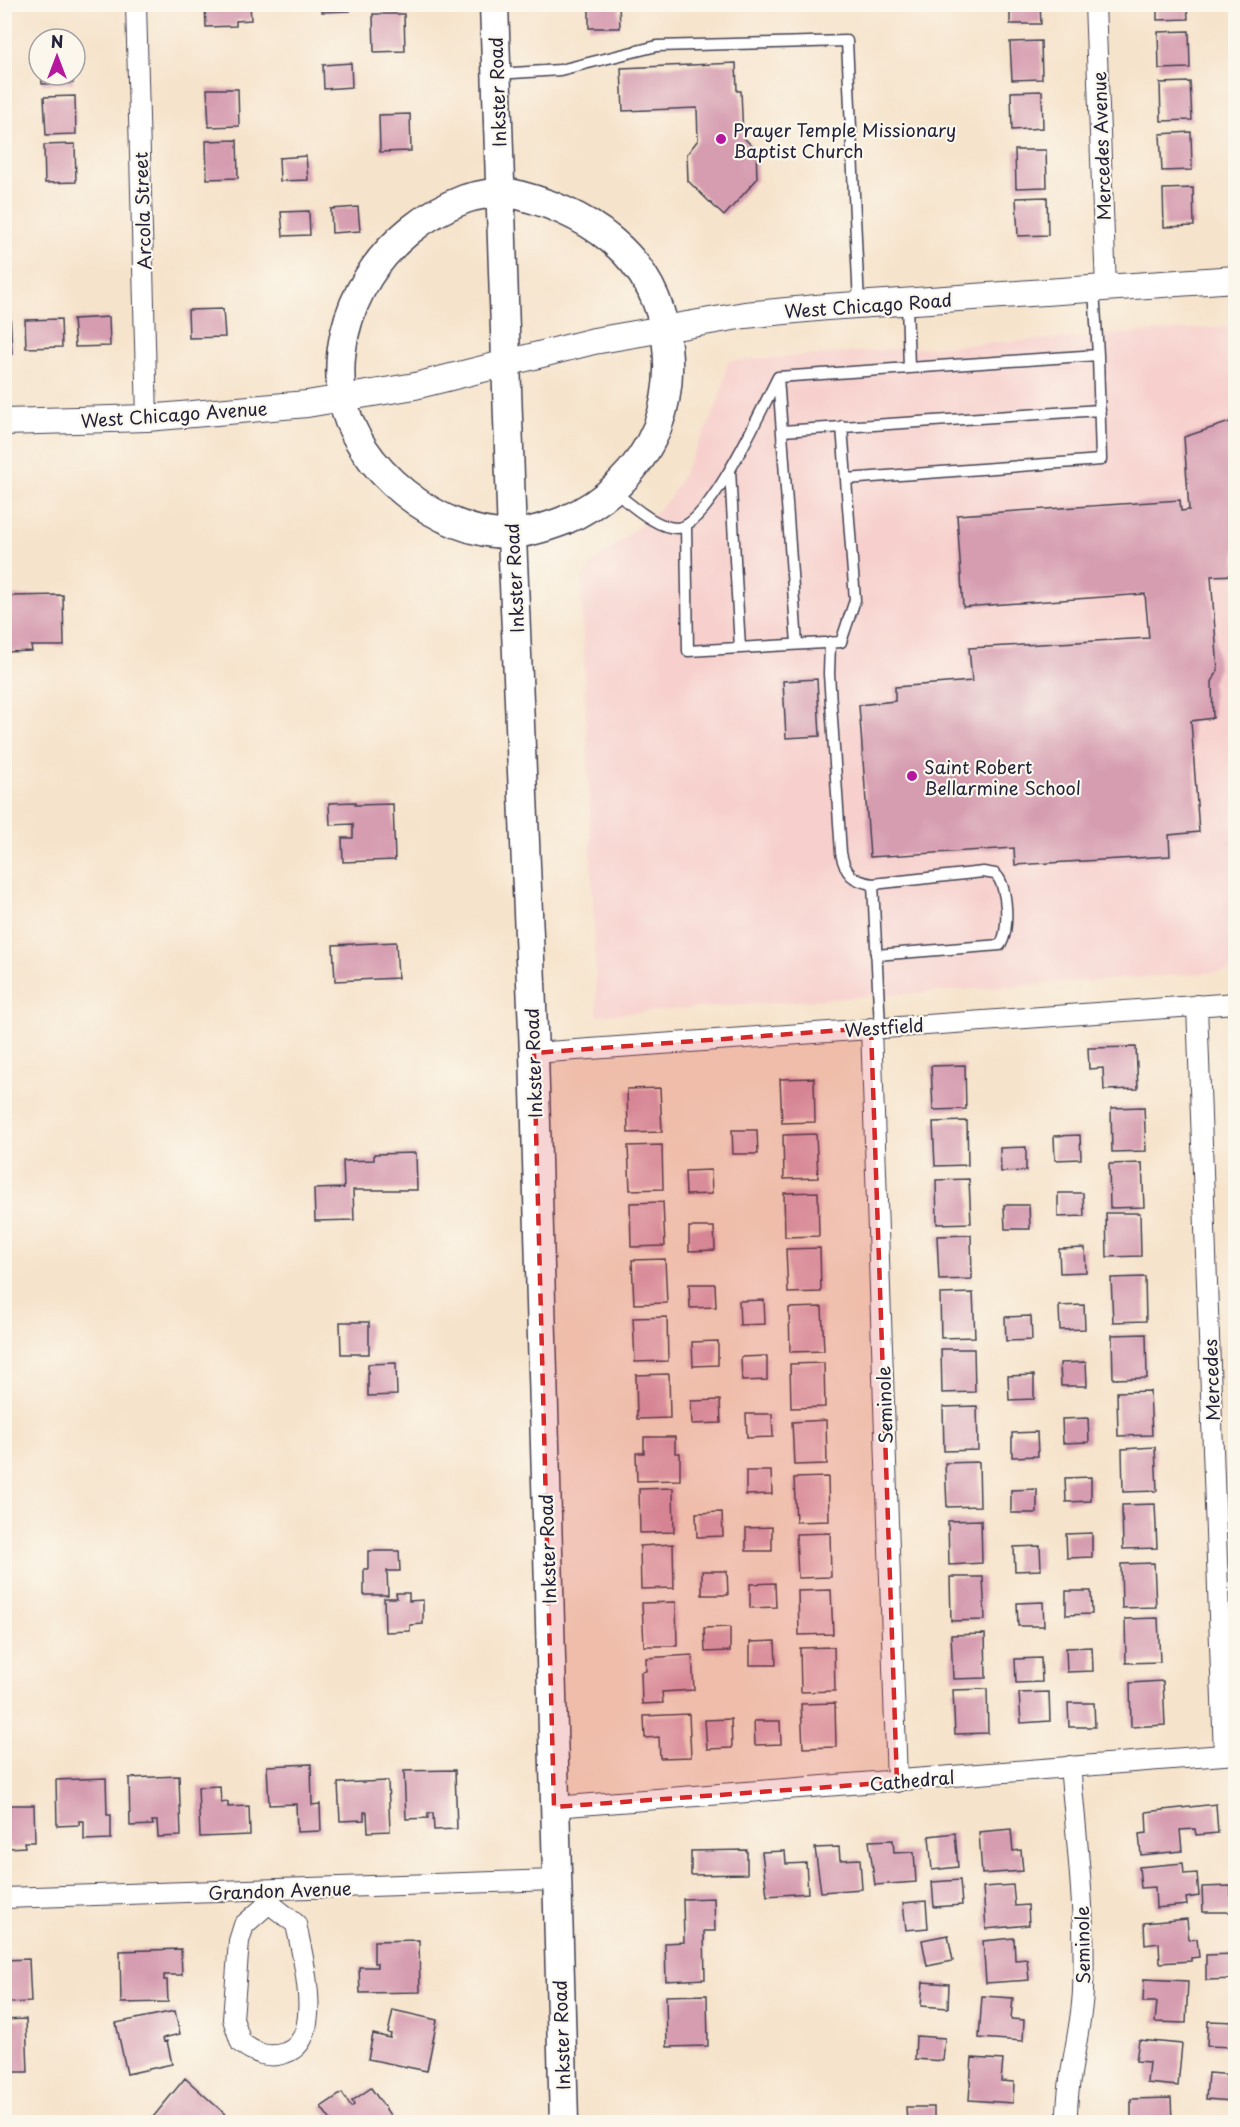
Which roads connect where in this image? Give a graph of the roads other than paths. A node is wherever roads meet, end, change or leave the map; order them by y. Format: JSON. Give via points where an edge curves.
{"nodes":[{"id":1,"x":136,"y":4,"type":"edge"},
{"id":2,"x":494,"y":4,"type":"edge"},
{"id":3,"x":1095,"y":4,"type":"edge"},
{"id":4,"x":497,"y":74,"type":"junction"},
{"id":5,"x":501,"y":191,"type":"junction"},
{"id":6,"x":1236,"y":279,"type":"edge"},
{"id":7,"x":1100,"y":288,"type":"junction"},
{"id":8,"x":907,"y":302,"type":"junction"},
{"id":9,"x":859,"y":305,"type":"junction"},
{"id":10,"x":665,"y":329,"type":"junction"},
{"id":11,"x":1098,"y":355,"type":"junction"},
{"id":12,"x":506,"y":363,"type":"junction"},
{"id":13,"x":909,"y":368,"type":"junction"},
{"id":14,"x":777,"y":377,"type":"junction"},
{"id":15,"x":343,"y":398,"type":"junction"},
{"id":16,"x":1100,"y":410,"type":"junction"},
{"id":17,"x":147,"y":418,"type":"junction"},
{"id":18,"x":4,"y":422,"type":"edge"},
{"id":19,"x":842,"y":426,"type":"junction"},
{"id":20,"x":782,"y":432,"type":"junction"},
{"id":21,"x":730,"y":470,"type":"junction"},
{"id":22,"x":846,"y":478,"type":"junction"},
{"id":23,"x":612,"y":491,"type":"junction"},
{"id":24,"x":686,"y":526,"type":"junction"},
{"id":25,"x":512,"y":534,"type":"junction"},
{"id":26,"x":830,"y":642,"type":"junction"},
{"id":27,"x":797,"y":644,"type":"junction"},
{"id":28,"x":740,"y":648,"type":"junction"},
{"id":29,"x":873,"y":884,"type":"junction"},
{"id":30,"x":876,"y":955,"type":"junction"},
{"id":31,"x":1236,"y":1003,"type":"edge"},
{"id":32,"x":1197,"y":1005,"type":"junction"},
{"id":33,"x":875,"y":1028,"type":"junction"},
{"id":34,"x":534,"y":1053,"type":"junction"},
{"id":35,"x":1230,"y":1755,"type":"edge"},
{"id":36,"x":1070,"y":1766,"type":"junction"},
{"id":37,"x":897,"y":1782,"type":"junction"},
{"id":38,"x":554,"y":1808,"type":"junction"},
{"id":39,"x":556,"y":1880,"type":"junction"},
{"id":40,"x":269,"y":1897,"type":"junction"},
{"id":41,"x":4,"y":1898,"type":"edge"},
{"id":42,"x":564,"y":2122,"type":"edge"},
{"id":43,"x":1068,"y":2122,"type":"edge"}],
"edges":[{"from":1,"to":17,"type":"street","name":"Arcola Street"},
{"from":2,"to":4,"type":"main road","name":"Inkster Road"},
{"from":3,"to":7,"type":"street","name":"Mercedes Avenue"},
{"from":4,"to":5,"type":"main road","name":"Inkster Road"},
{"from":4,"to":9,"type":"lane","via":[[560,70],[657,46],[847,41]]},
{"from":5,"to":10,"type":"main road","via":[[559,207],[611,240],[643,273]]},
{"from":5,"to":12,"type":"main road","name":"Inkster Road"},
{"from":5,"to":15,"type":"main road","via":[[466,199],[436,212],[399,239],[376,263],[356,296],[345,327],[341,361]]},
{"from":6,"to":7,"type":"street","name":"West Chicago Road"},
{"from":7,"to":8,"type":"street","name":"West Chicago Road"},
{"from":7,"to":11,"type":"lane"},
{"from":8,"to":9,"type":"street","name":"West Chicago Road"},
{"from":8,"to":13,"type":"lane"},
{"from":9,"to":10,"type":"street","name":"West Chicago Road","via":[[745,315]]},
{"from":10,"to":12,"type":"street","name":"West Chicago Road","via":[[594,341]]},
{"from":10,"to":23,"type":"main road","via":[[669,367],[660,421],[634,467]]},
{"from":11,"to":13,"type":"lane"},
{"from":11,"to":16,"type":"lane"},
{"from":12,"to":15,"type":"street","name":"West Chicago Avenue","via":[[415,386]]},
{"from":12,"to":25,"type":"main road","name":"Inkster Road"},
{"from":13,"to":14,"type":"lane"},
{"from":14,"to":20,"type":"lane"},
{"from":14,"to":21,"type":"lane"},
{"from":15,"to":17,"type":"street","name":"West Chicago Avenue"},
{"from":15,"to":25,"type":"main road","via":[[353,428],[369,455],[407,496],[457,523]]},
{"from":16,"to":19,"type":"lane"},
{"from":16,"to":22,"type":"lane","via":[[1101,460]]},
{"from":17,"to":18,"type":"street","name":"West Chicago Avenue"},
{"from":19,"to":20,"type":"lane"},
{"from":19,"to":22,"type":"lane"},
{"from":20,"to":27,"type":"lane"},
{"from":21,"to":24,"type":"lane","via":[[699,515]]},
{"from":21,"to":28,"type":"lane"},
{"from":22,"to":26,"type":"lane","via":[[855,600],[841,642]]},
{"from":23,"to":24,"type":"lane","via":[[659,523],[675,528]]},
{"from":23,"to":25,"type":"main road","via":[[580,514],[546,528]]},
{"from":24,"to":28,"type":"lane","via":[[688,651]]},
{"from":25,"to":34,"type":"main road","name":"Inkster Road"},
{"from":26,"to":27,"type":"lane"},
{"from":26,"to":29,"type":"lane","via":[[844,869],[857,882]]},
{"from":27,"to":28,"type":"lane"},
{"from":29,"to":30,"type":"lane"},
{"from":29,"to":30,"type":"lane","via":[[983,872],[995,874],[1004,887],[1006,938],[1000,945]]},
{"from":30,"to":33,"type":"lane"},
{"from":31,"to":32,"type":"street","name":"Westfield"},
{"from":32,"to":33,"type":"street","name":"Westfield"},
{"from":32,"to":35,"type":"street","name":"Mercedes"},
{"from":33,"to":34,"type":"street","name":"Westfield"},
{"from":33,"to":37,"type":"street","name":"Seminole"},
{"from":34,"to":38,"type":"main road","name":"Inkster Road"},
{"from":35,"to":36,"type":"street","name":"Cathedral"},
{"from":36,"to":37,"type":"street","name":"Cathedral"},
{"from":36,"to":43,"type":"street","name":"Seminole","via":[[1084,1948]]},
{"from":37,"to":38,"type":"street","name":"Cathedral"},
{"from":38,"to":39,"type":"main road","name":"Inkster Road"},
{"from":39,"to":40,"type":"street","name":"Grandon Avenue"},
{"from":39,"to":42,"type":"main road","name":"Inkster Road"},
{"from":40,"to":40,"type":"street","via":[[244,1925],[239,1941],[233,2019],[241,2043],[261,2055],[272,2056],[294,2049],[301,2042],[308,2016],[305,1969],[296,1923]]},
{"from":40,"to":41,"type":"street","name":"Grandon Avenue"}]}
